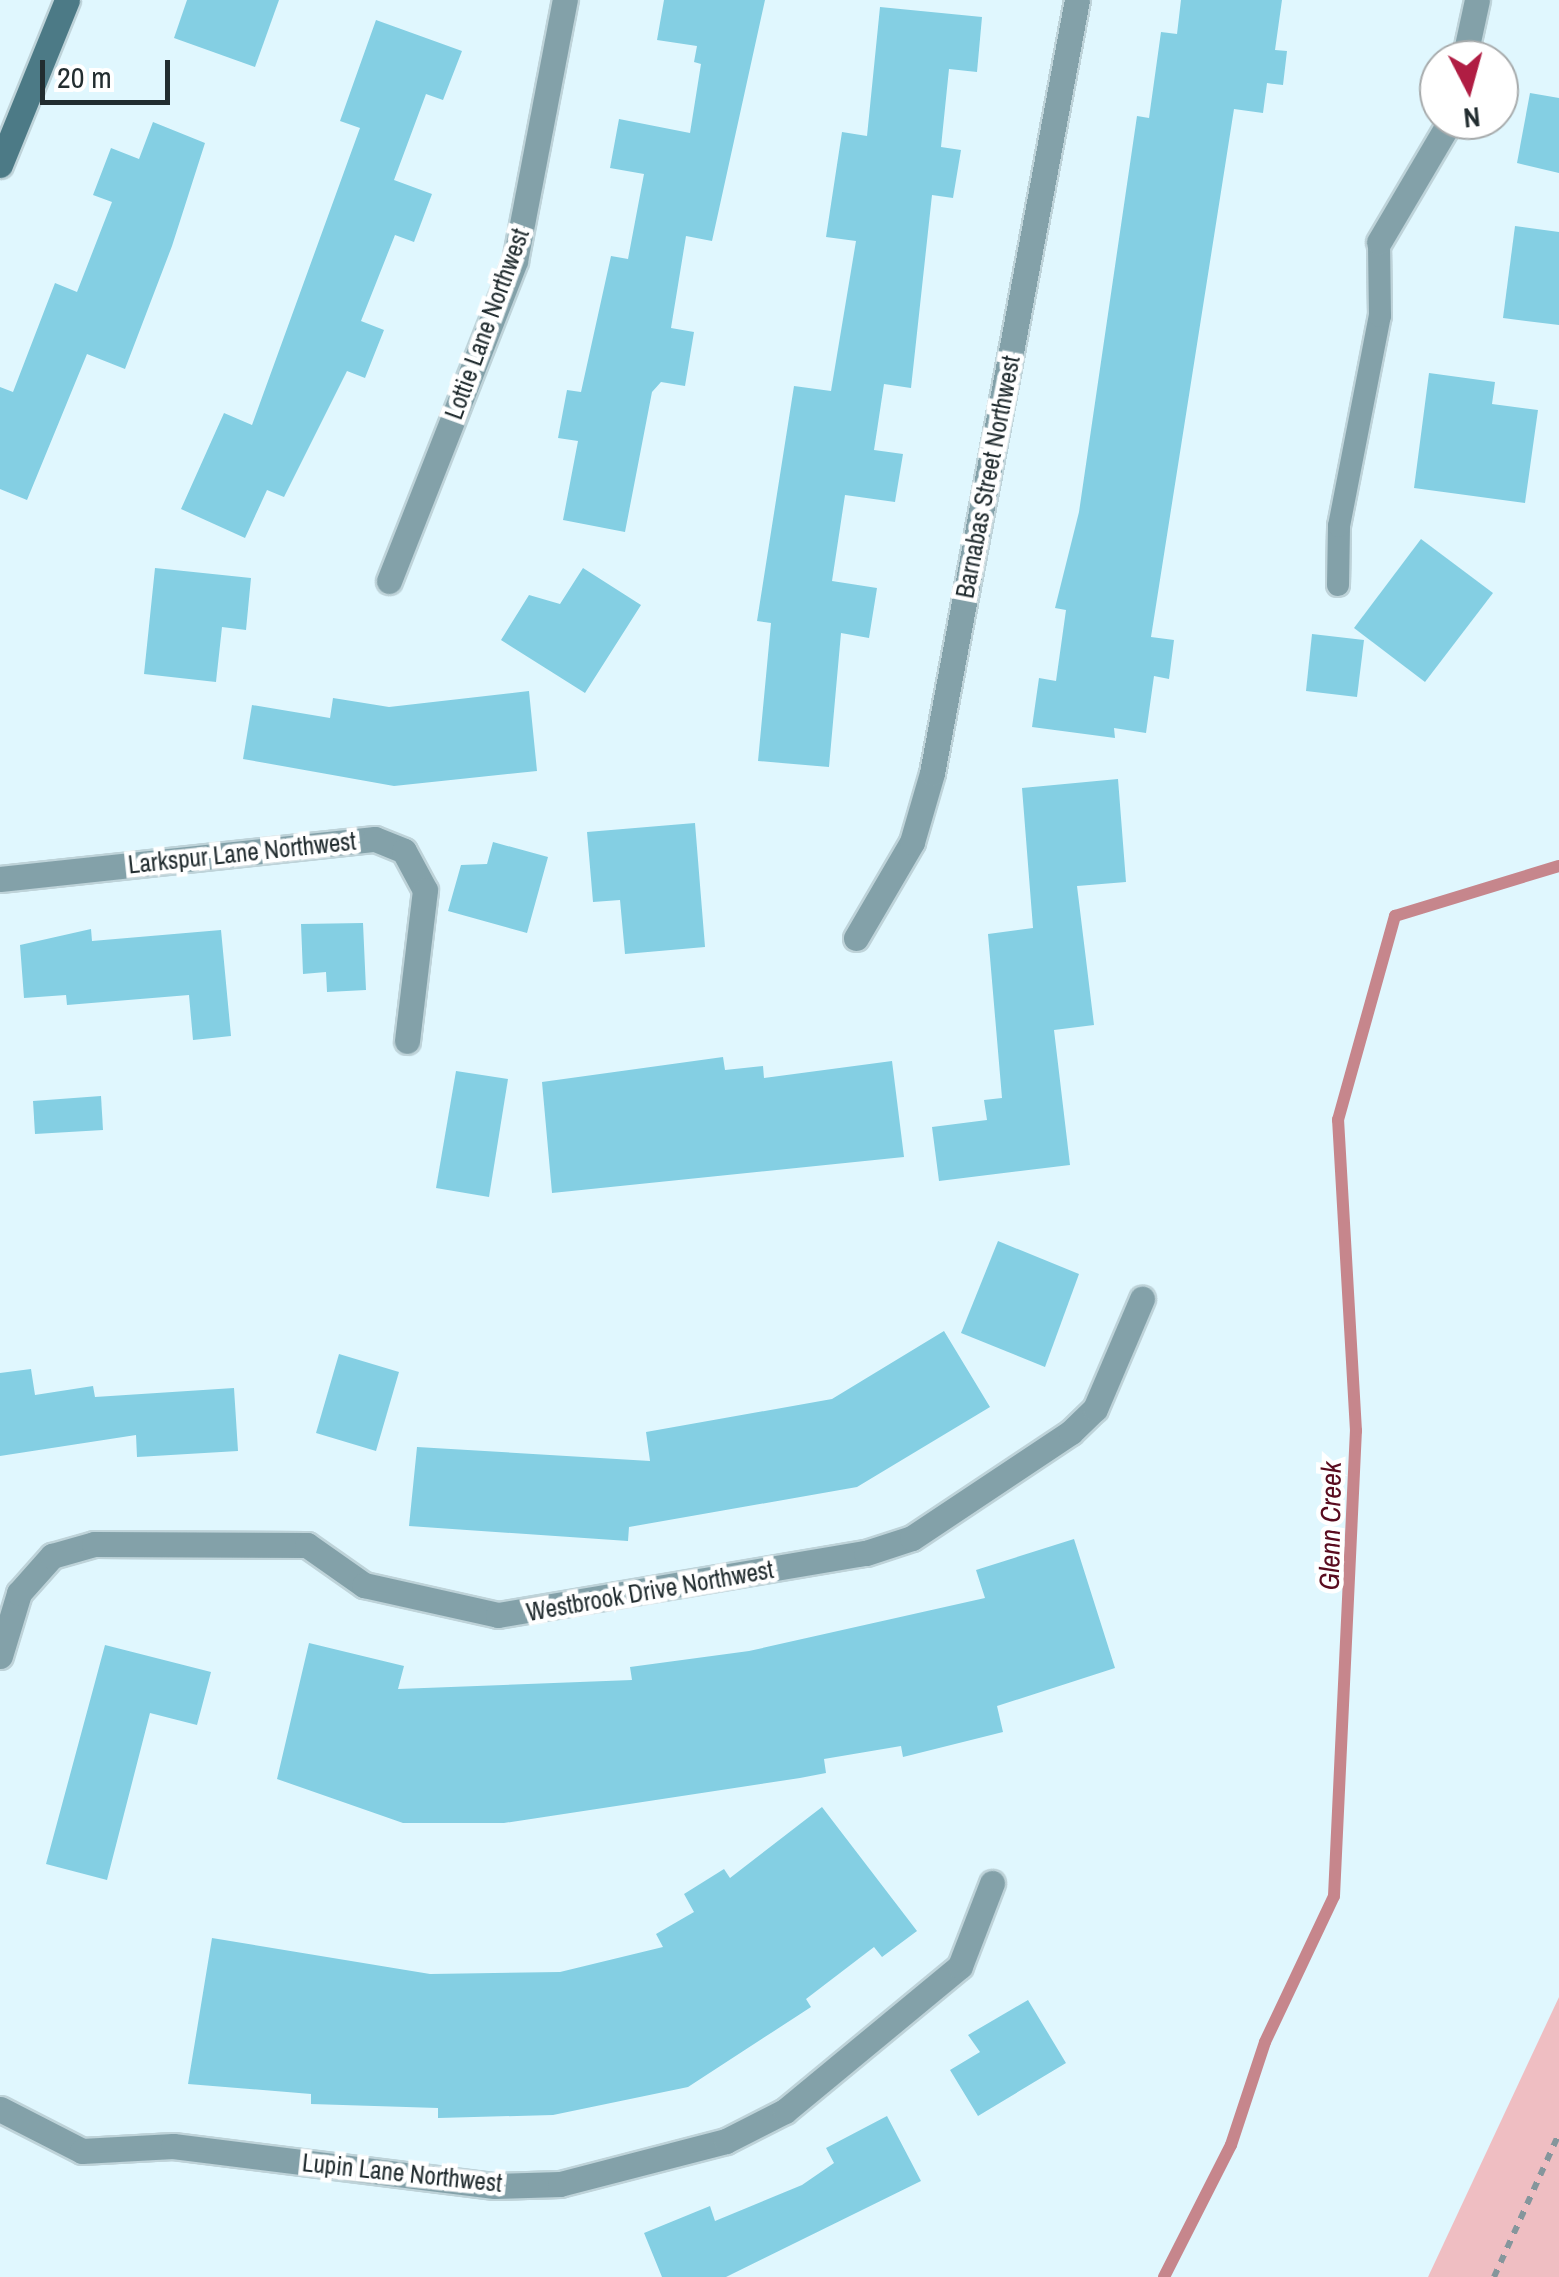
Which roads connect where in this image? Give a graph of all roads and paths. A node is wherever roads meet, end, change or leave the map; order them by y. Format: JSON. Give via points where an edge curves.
{"nodes":[{"id":1,"x":67,"y":0,"type":"edge"},
{"id":2,"x":565,"y":0,"type":"edge"},
{"id":3,"x":1077,"y":0,"type":"edge"},
{"id":4,"x":1476,"y":0,"type":"edge"},
{"id":5,"x":1468,"y":40,"type":"edge"},
{"id":6,"x":1439,"y":140,"type":"edge"},
{"id":7,"x":0,"y":165,"type":"edge"},
{"id":8,"x":1379,"y":242,"type":"joint"},
{"id":9,"x":389,"y":581,"type":"dead end"},
{"id":10,"x":1338,"y":585,"type":"dead end"},
{"id":11,"x":0,"y":879,"type":"edge"},
{"id":12,"x":856,"y":938,"type":"dead end"},
{"id":13,"x":407,"y":1041,"type":"dead end"},
{"id":14,"x":1142,"y":1299,"type":"dead end"},
{"id":15,"x":0,"y":1656,"type":"edge"},
{"id":16,"x":992,"y":1883,"type":"dead end"},
{"id":17,"x":0,"y":2109,"type":"edge"},
{"id":18,"x":1559,"y":2134,"type":"edge"},
{"id":19,"x":1494,"y":2277,"type":"edge"}],
"edges":[{"from":1,"to":7,"type":"street"},
{"from":2,"to":9,"type":"street","name":"Lottie Lane Northwest","via":[[515,261]]},
{"from":3,"to":12,"type":"street","name":"Barnabas Street Northwest","via":[[932,773],[912,842]]},
{"from":4,"to":5,"type":"street"},
{"from":6,"to":8,"type":"street"},
{"from":8,"to":10,"type":"lane","via":[[1380,316],[1340,526]]},
{"from":11,"to":13,"type":"street","name":"Larkspur Lane Northwest","via":[[374,839],[404,851],[426,890]]},
{"from":14,"to":15,"type":"street","name":"Westbrook Drive Northwest","via":[[1094,1409],[1072,1432],[912,1538],[866,1553],[498,1615],[364,1585],[306,1545],[94,1544],[52,1556],[19,1592]]},
{"from":16,"to":17,"type":"street","name":"Lupin Lane Northwest","via":[[960,1966],[785,2111],[726,2141],[560,2184],[495,2186],[173,2146],[82,2151]]},
{"from":18,"to":19,"type":"path"}]}
